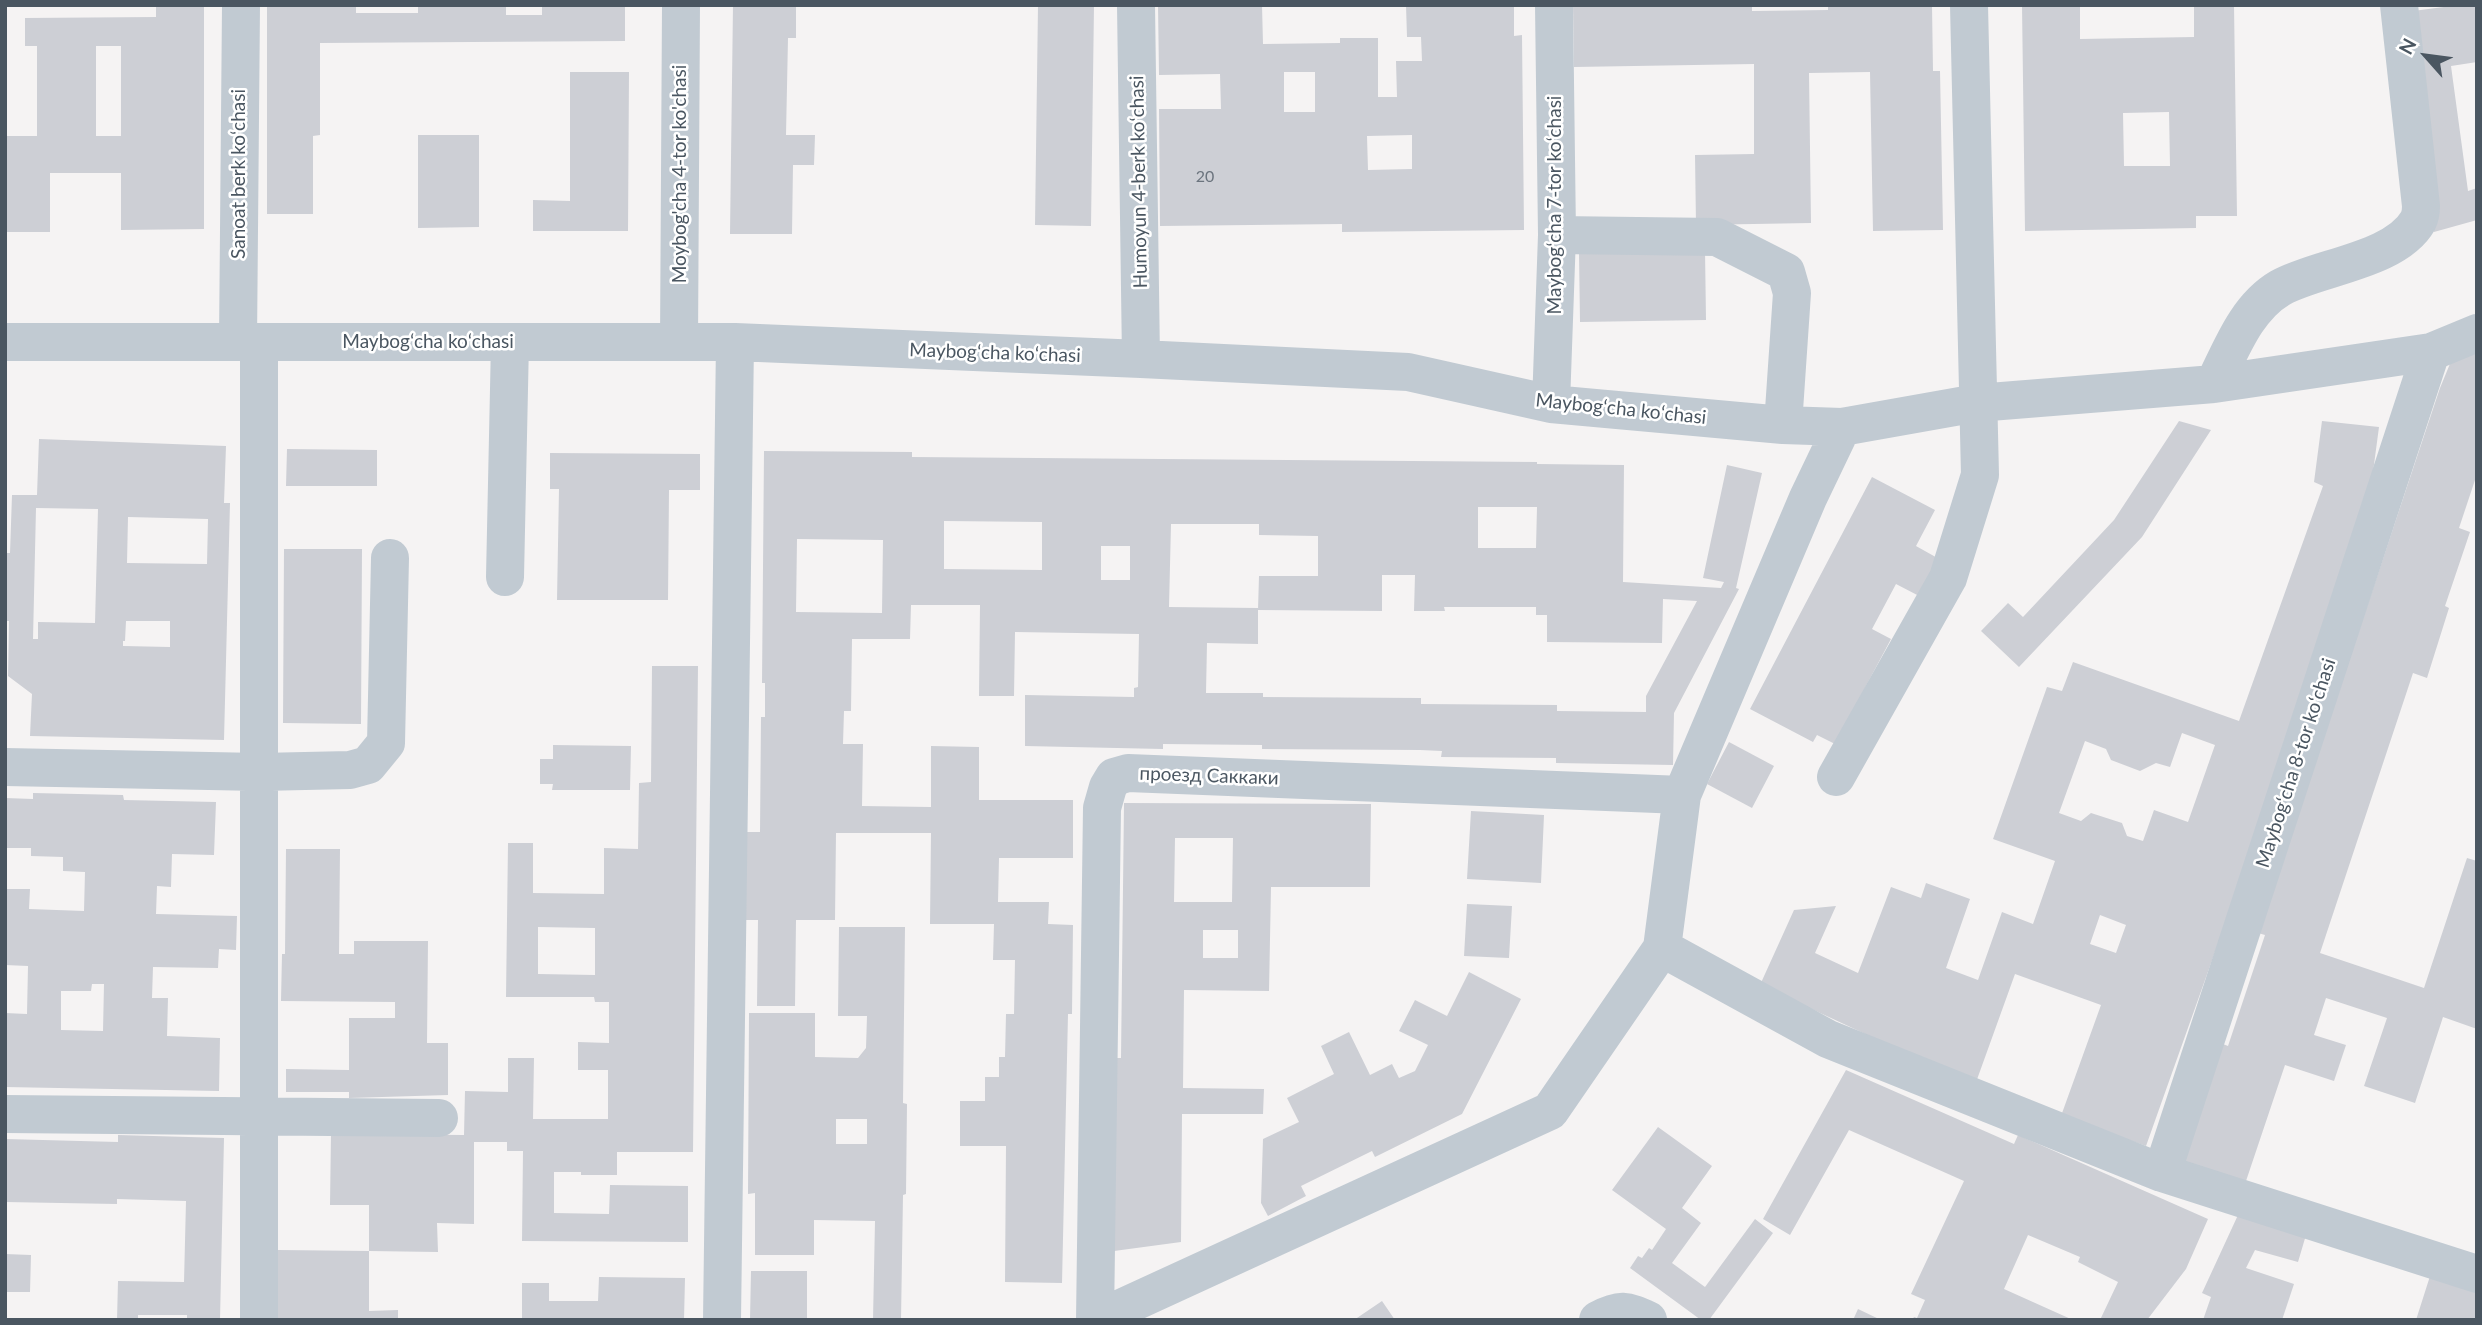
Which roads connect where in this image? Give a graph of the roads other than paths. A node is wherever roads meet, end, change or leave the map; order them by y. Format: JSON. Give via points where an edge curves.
{"nodes":[{"id":1,"x":240,"y":5,"type":"edge"},
{"id":2,"x":681,"y":5,"type":"edge"},
{"id":3,"x":1136,"y":5,"type":"edge"},
{"id":4,"x":1554,"y":5,"type":"edge"},
{"id":5,"x":1969,"y":5,"type":"edge"},
{"id":6,"x":2399,"y":5,"type":"edge"},
{"id":7,"x":1557,"y":235,"type":"junction"},
{"id":8,"x":2477,"y":333,"type":"edge"},
{"id":9,"x":5,"y":342,"type":"edge"},
{"id":10,"x":249,"y":342,"type":"junction"},
{"id":11,"x":510,"y":342,"type":"junction"},
{"id":12,"x":679,"y":342,"type":"junction"},
{"id":13,"x":735,"y":342,"type":"junction"},
{"id":14,"x":2431,"y":352,"type":"junction"},
{"id":15,"x":1141,"y":359,"type":"junction"},
{"id":16,"x":2214,"y":384,"type":"junction"},
{"id":17,"x":1977,"y":403,"type":"junction"},
{"id":18,"x":1551,"y":404,"type":"junction"},
{"id":19,"x":1783,"y":425,"type":"junction"},
{"id":20,"x":1842,"y":428,"type":"junction"},
{"id":21,"x":390,"y":558,"type":"dead end"},
{"id":22,"x":505,"y":577,"type":"dead end"},
{"id":23,"x":5,"y":767,"type":"edge"},
{"id":24,"x":260,"y":772,"type":"junction"},
{"id":25,"x":1836,"y":776,"type":"dead end"},
{"id":26,"x":1682,"y":794,"type":"junction"},
{"id":27,"x":1662,"y":948,"type":"junction"},
{"id":28,"x":5,"y":1114,"type":"edge"},
{"id":29,"x":258,"y":1117,"type":"junction"},
{"id":30,"x":439,"y":1118,"type":"dead end"},
{"id":31,"x":2162,"y":1173,"type":"junction"},
{"id":32,"x":2477,"y":1274,"type":"edge"},
{"id":33,"x":259,"y":1320,"type":"edge"},
{"id":34,"x":722,"y":1320,"type":"edge"},
{"id":35,"x":1095,"y":1320,"type":"edge"},
{"id":36,"x":1598,"y":1320,"type":"edge"},
{"id":37,"x":1648,"y":1320,"type":"edge"}],
"edges":[{"from":1,"to":10,"type":"street","name":"Sanoat berk koʻchasi"},
{"from":2,"to":12,"type":"street","name":"Moybog'cha 4-tor ko'chasi"},
{"from":3,"to":15,"type":"street","name":"Humoyun 4-berk koʻchasi"},
{"from":4,"to":7,"type":"street","name":"Maybogʻcha 7-tor koʻchasi"},
{"from":5,"to":17,"type":"street"},
{"from":6,"to":16,"type":"street","via":[[2419,220],[2381,251],[2280,288],[2255,309]]},
{"from":7,"to":18,"type":"street","name":"Maybogʻcha 7-tor koʻchasi"},
{"from":7,"to":19,"type":"street","via":[[1717,237],[1786,272],[1792,293]]},
{"from":8,"to":14,"type":"street","name":"Maybogʻcha koʻchasi"},
{"from":9,"to":10,"type":"street","name":"Maybogʻcha koʻchasi"},
{"from":10,"to":11,"type":"street","name":"Maybogʻcha koʻchasi"},
{"from":10,"to":24,"type":"street","name":"Sanoat berk koʻchasi"},
{"from":11,"to":12,"type":"street","name":"Maybogʻcha koʻchasi"},
{"from":11,"to":22,"type":"street"},
{"from":12,"to":13,"type":"street","name":"Maybogʻcha koʻchasi"},
{"from":13,"to":15,"type":"street","name":"Maybogʻcha koʻchasi"},
{"from":13,"to":34,"type":"street"},
{"from":14,"to":16,"type":"street","name":"Maybogʻcha koʻchasi"},
{"from":14,"to":31,"type":"street","name":"Maybogʻcha 8-tor koʻchasi"},
{"from":15,"to":18,"type":"street","name":"Maybogʻcha koʻchasi","via":[[1408,372]]},
{"from":16,"to":17,"type":"street","name":"Maybogʻcha koʻchasi"},
{"from":17,"to":20,"type":"street","name":"Maybogʻcha koʻchasi"},
{"from":17,"to":25,"type":"street","via":[[1980,475],[1948,578]]},
{"from":18,"to":19,"type":"street","name":"Maybogʻcha koʻchasi"},
{"from":19,"to":20,"type":"street","name":"Maybogʻcha koʻchasi"},
{"from":20,"to":26,"type":"street"},
{"from":21,"to":24,"type":"street","via":[[386,743],[368,765],[350,770]]},
{"from":23,"to":24,"type":"street"},
{"from":24,"to":29,"type":"street","name":"Sanoat berk koʻchasi"},
{"from":26,"to":27,"type":"street"},
{"from":26,"to":35,"type":"street","name":"проезд Саккаки","via":[[1128,773],[1114,777],[1102,808]]},
{"from":27,"to":31,"type":"street","via":[[1828,1039]]},
{"from":27,"to":35,"type":"street","via":[[1550,1111]]},
{"from":28,"to":29,"type":"street"},
{"from":29,"to":30,"type":"street"},
{"from":29,"to":33,"type":"street","name":"Sanoat berk koʻchasi"},
{"from":31,"to":32,"type":"street"},
{"from":36,"to":37,"type":"street","via":[[1615,1311]]}]}
